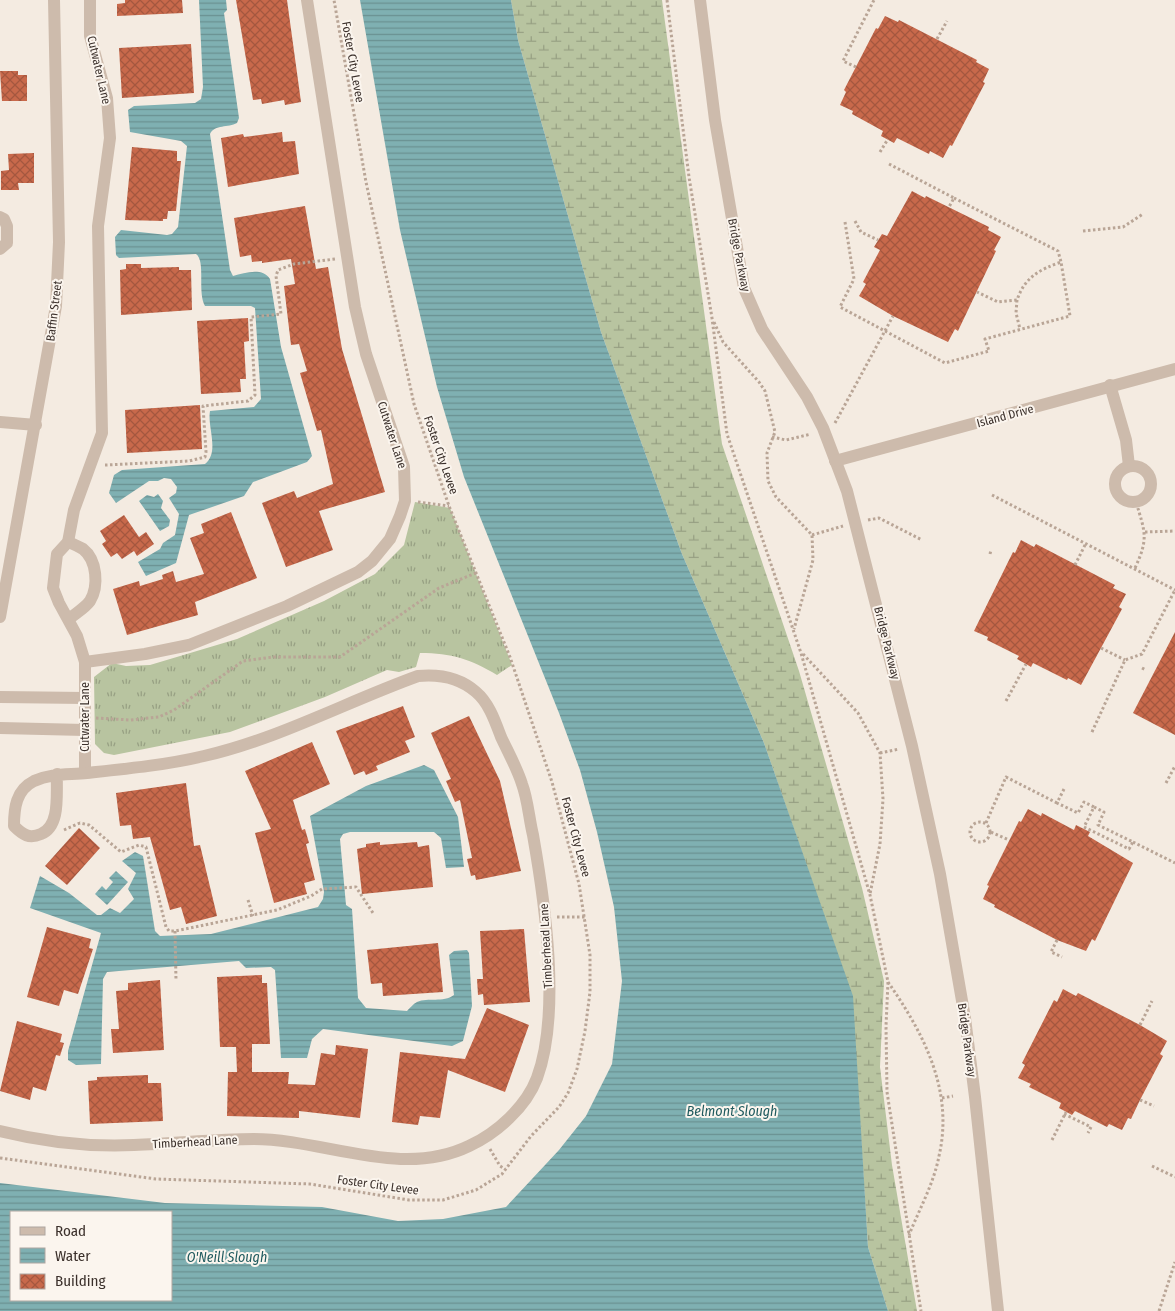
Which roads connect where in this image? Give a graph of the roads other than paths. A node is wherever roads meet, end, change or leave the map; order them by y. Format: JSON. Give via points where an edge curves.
{"nodes":[{"id":1,"x":54,"y":0,"type":"edge"},
{"id":2,"x":90,"y":0,"type":"edge"},
{"id":3,"x":307,"y":0,"type":"edge"},
{"id":4,"x":700,"y":0,"type":"edge"},
{"id":5,"x":0,"y":218,"type":"edge"},
{"id":6,"x":0,"y":249,"type":"edge"},
{"id":7,"x":1175,"y":369,"type":"edge"},
{"id":8,"x":1110,"y":385,"type":"junction"},
{"id":9,"x":0,"y":422,"type":"edge"},
{"id":10,"x":36,"y":425,"type":"junction"},
{"id":11,"x":835,"y":461,"type":"junction"},
{"id":12,"x":1129,"y":466,"type":"junction"},
{"id":13,"x":68,"y":542,"type":"junction"},
{"id":14,"x":0,"y":617,"type":"edge"},
{"id":15,"x":69,"y":619,"type":"junction"},
{"id":16,"x":85,"y":662,"type":"junction"},
{"id":17,"x":0,"y":697,"type":"edge"},
{"id":18,"x":85,"y":698,"type":"junction"},
{"id":19,"x":85,"y":723,"type":"junction"},
{"id":20,"x":0,"y":728,"type":"edge"},
{"id":21,"x":85,"y":773,"type":"junction"},
{"id":22,"x":57,"y":774,"type":"junction"},
{"id":23,"x":0,"y":1131,"type":"edge"},
{"id":24,"x":998,"y":1311,"type":"edge"}],
"edges":[{"from":1,"to":10,"type":"street","name":"Baffin Street","via":[[59,251],[56,306]]},
{"from":2,"to":13,"type":"street","name":"Cutwater Lane","via":[[90,36],[107,98],[110,138],[98,226],[102,433],[74,510]]},
{"from":3,"to":16,"type":"street","name":"Cutwater Lane","via":[[355,307],[366,354],[404,467],[405,500],[400,516],[390,539],[372,561],[358,572],[287,606],[189,644]]},
{"from":4,"to":11,"type":"street","name":"Bridge Parkway","via":[[711,94],[744,288],[756,319],[800,385]]},
{"from":5,"to":6,"type":"street","via":[[4,218],[7,226],[7,243]]},
{"from":7,"to":8,"type":"street","name":"Island Drive"},
{"from":8,"to":11,"type":"street","name":"Island Drive"},
{"from":8,"to":12,"type":"street","via":[[1126,440]]},
{"from":9,"to":10,"type":"street"},
{"from":10,"to":14,"type":"street","name":"Baffin Street"},
{"from":11,"to":24,"type":"street","name":"Bridge Parkway","via":[[856,523],[912,746],[940,874],[976,1097]]},
{"from":12,"to":12,"type":"street","via":[[1118,473],[1115,485],[1119,496],[1136,502],[1146,496],[1151,480],[1145,470]]},
{"from":13,"to":15,"type":"street","name":"Cutwater Lane","via":[[57,554],[53,588]]},
{"from":13,"to":15,"type":"street","via":[[90,557],[95,580],[89,602]]},
{"from":15,"to":16,"type":"street","name":"Cutwater Lane"},
{"from":16,"to":18,"type":"street","name":"Cutwater Lane"},
{"from":17,"to":18,"type":"street"},
{"from":18,"to":19,"type":"street","name":"Cutwater Lane"},
{"from":19,"to":20,"type":"street"},
{"from":19,"to":21,"type":"street","name":"Cutwater Lane"},
{"from":21,"to":22,"type":"street","name":"Timberhead Lane"},
{"from":21,"to":23,"type":"street","name":"Timberhead Lane","via":[[207,756],[274,734],[418,676],[449,677],[476,691],[486,703],[523,786],[546,917],[549,999],[546,1050],[537,1080],[507,1120],[469,1147],[438,1156],[378,1157],[265,1139],[90,1145],[28,1138]]},
{"from":22,"to":22,"type":"street","name":"Timberhead Lane","via":[[34,781],[24,789],[14,807],[14,826],[25,836],[34,837],[47,832],[53,823]]}]}
